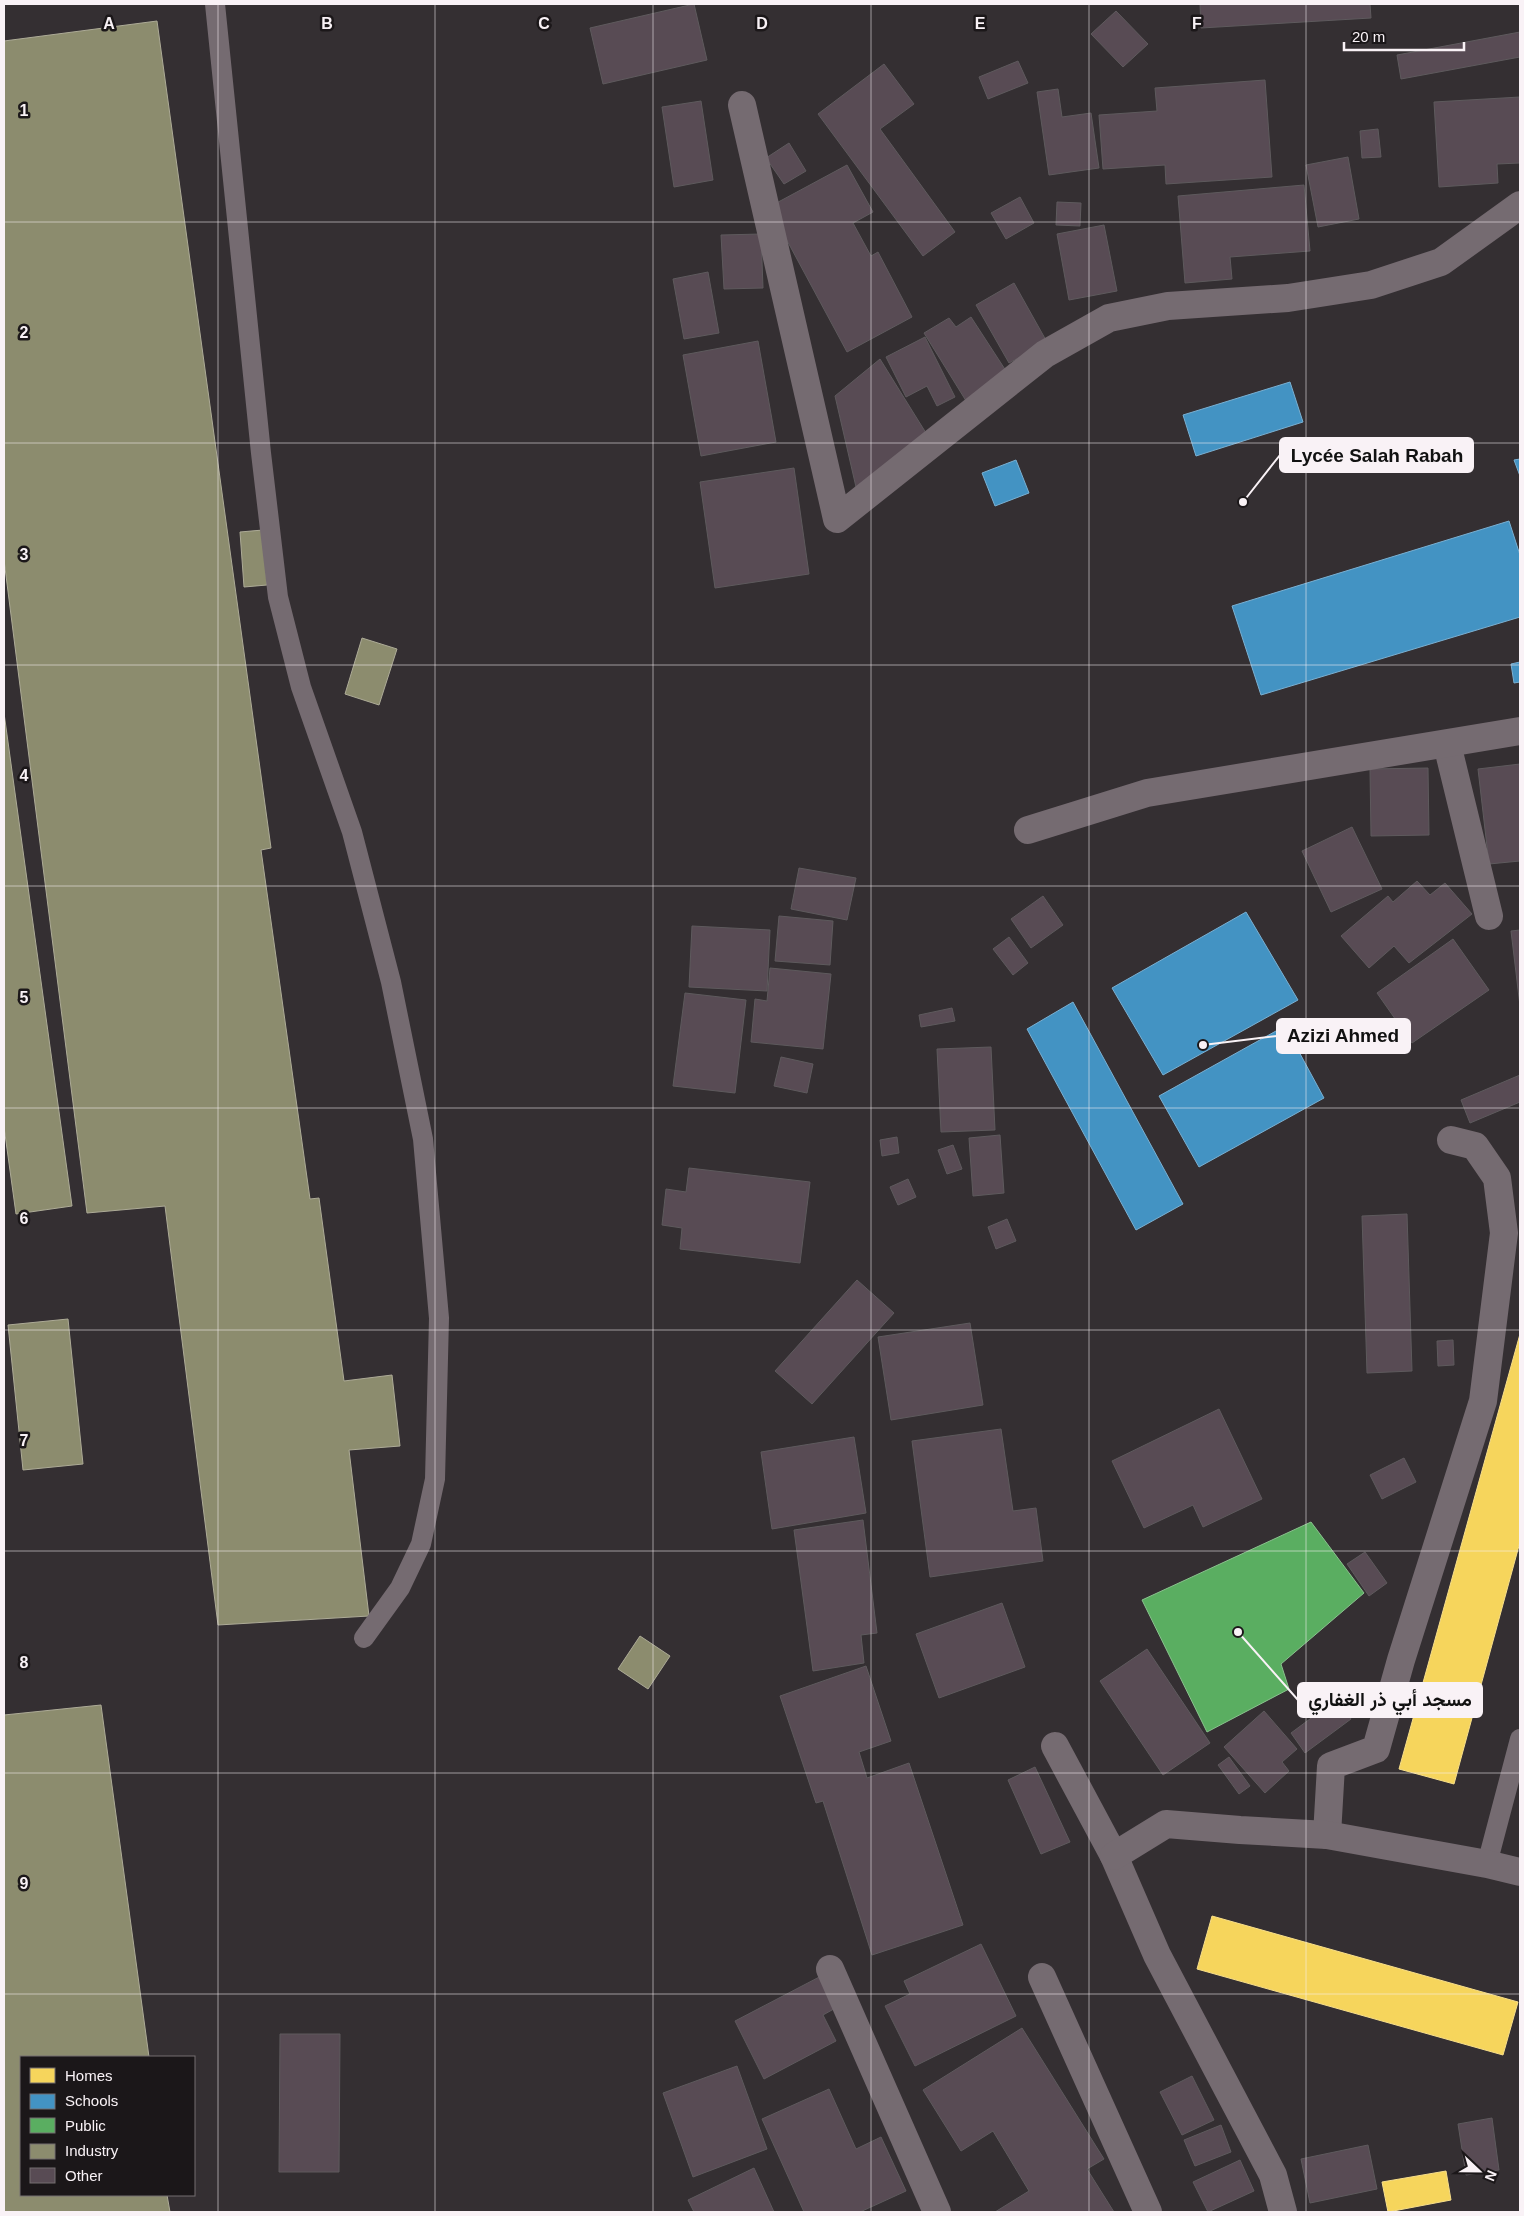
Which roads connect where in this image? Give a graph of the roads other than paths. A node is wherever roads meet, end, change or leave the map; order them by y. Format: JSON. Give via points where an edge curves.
{"nodes":[{"id":1,"x":215,"y":4,"type":"edge"},
{"id":2,"x":742,"y":105,"type":"dead end"},
{"id":3,"x":1520,"y":205,"type":"edge"},
{"id":4,"x":1520,"y":731,"type":"edge"},
{"id":5,"x":1447,"y":744,"type":"junction"},
{"id":6,"x":1028,"y":830,"type":"dead end"},
{"id":7,"x":1490,"y":916,"type":"dead end"},
{"id":8,"x":1450,"y":1140,"type":"dead end"},
{"id":9,"x":364,"y":1638,"type":"dead end"},
{"id":10,"x":1520,"y":1739,"type":"edge"},
{"id":11,"x":1055,"y":1746,"type":"dead end"},
{"id":12,"x":1327,"y":1835,"type":"junction"},
{"id":13,"x":1114,"y":1856,"type":"junction"},
{"id":14,"x":1487,"y":1864,"type":"junction"},
{"id":15,"x":1520,"y":1872,"type":"edge"},
{"id":16,"x":830,"y":1969,"type":"dead end"},
{"id":17,"x":1042,"y":1977,"type":"dead end"},
{"id":18,"x":937,"y":2212,"type":"edge"},
{"id":19,"x":1148,"y":2212,"type":"edge"},
{"id":20,"x":1283,"y":2212,"type":"edge"}],
"edges":[{"from":1,"to":9,"type":"lane","via":[[278,597],[301,687],[352,832],[391,982],[423,1139],[439,1318],[435,1480],[421,1544],[400,1588]]},
{"from":2,"to":3,"type":"street","via":[[837,519],[1045,354],[1109,318],[1168,306],[1288,298],[1371,285],[1441,262]]},
{"from":4,"to":5,"type":"street"},
{"from":5,"to":6,"type":"street","via":[[1147,793]]},
{"from":5,"to":7,"type":"street"},
{"from":8,"to":12,"type":"street","via":[[1474,1146],[1497,1178],[1502,1215],[1504,1233],[1484,1401],[1401,1660],[1376,1749],[1331,1766]]},
{"from":10,"to":14,"type":"lane"},
{"from":11,"to":13,"type":"street"},
{"from":12,"to":13,"type":"street","via":[[1166,1824]]},
{"from":12,"to":14,"type":"street"},
{"from":13,"to":20,"type":"street","via":[[1157,1955],[1273,2175]]},
{"from":14,"to":15,"type":"street"},
{"from":16,"to":18,"type":"street"},
{"from":17,"to":19,"type":"street"}]}
